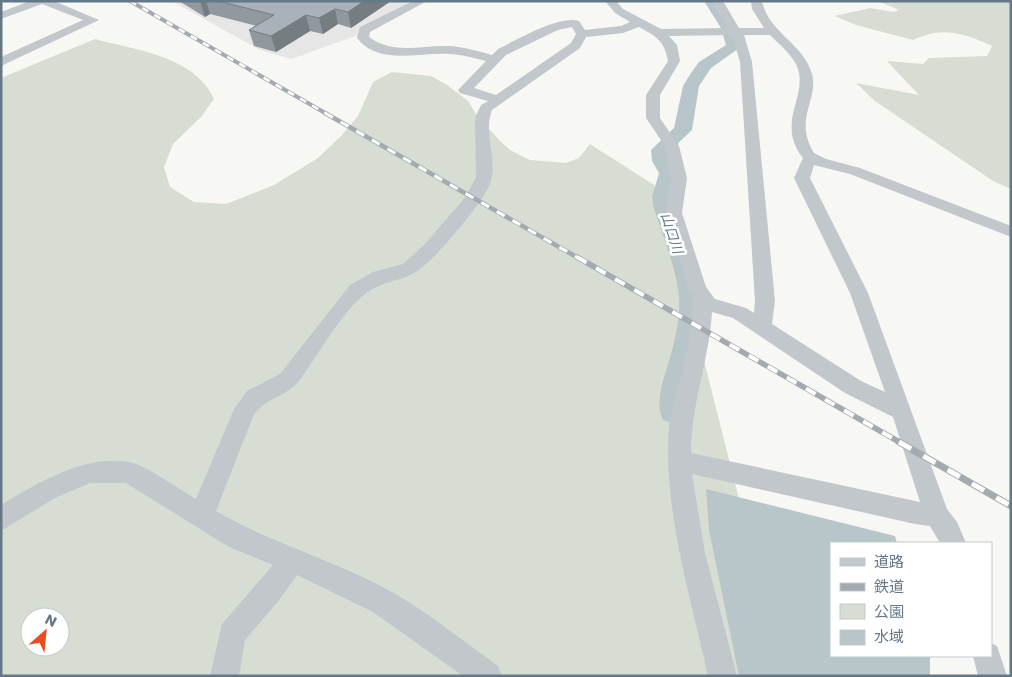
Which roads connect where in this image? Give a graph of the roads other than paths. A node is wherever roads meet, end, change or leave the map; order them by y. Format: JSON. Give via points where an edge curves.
{"nodes":[{"id":1,"x":42,"y":1,"type":"edge"},
{"id":2,"x":610,"y":1,"type":"edge"},
{"id":3,"x":717,"y":1,"type":"edge"},
{"id":4,"x":756,"y":1,"type":"edge"},
{"id":5,"x":416,"y":4,"type":"edge"},
{"id":6,"x":1,"y":16,"type":"edge"},
{"id":7,"x":640,"y":22,"type":"junction"},
{"id":8,"x":773,"y":31,"type":"junction"},
{"id":9,"x":735,"y":32,"type":"junction"},
{"id":10,"x":659,"y":33,"type":"junction"},
{"id":11,"x":582,"y":34,"type":"junction"},
{"id":12,"x":493,"y":59,"type":"junction"},
{"id":13,"x":1,"y":62,"type":"edge"},
{"id":14,"x":497,"y":99,"type":"junction"},
{"id":15,"x":812,"y":159,"type":"junction"},
{"id":16,"x":1011,"y":232,"type":"edge"},
{"id":17,"x":703,"y":294,"type":"junction"},
{"id":18,"x":762,"y":327,"type":"junction"},
{"id":19,"x":902,"y":411,"type":"junction"},
{"id":20,"x":680,"y":460,"type":"junction"},
{"id":21,"x":202,"y":515,"type":"junction"},
{"id":22,"x":937,"y":515,"type":"junction"},
{"id":23,"x":1,"y":519,"type":"edge"},
{"id":24,"x":953,"y":542,"type":"edge"},
{"id":25,"x":291,"y":561,"type":"junction"},
{"id":26,"x":987,"y":657,"type":"edge"},
{"id":27,"x":721,"y":675,"type":"edge"},
{"id":28,"x":224,"y":676,"type":"edge"},
{"id":29,"x":488,"y":676,"type":"edge"},
{"id":30,"x":993,"y":676,"type":"edge"}],
"edges":[{"from":1,"to":6,"type":"street"},
{"from":1,"to":13,"type":"street","via":[[93,20],[30,46]]},
{"from":2,"to":7,"type":"street","via":[[619,11]]},
{"from":3,"to":9,"type":"street"},
{"from":4,"to":8,"type":"street","via":[[756,9]]},
{"from":5,"to":12,"type":"street","via":[[364,30],[363,38],[372,46],[398,53],[447,50]]},
{"from":7,"to":10,"type":"street"},
{"from":7,"to":11,"type":"street","via":[[623,29]]},
{"from":8,"to":9,"type":"street"},
{"from":8,"to":15,"type":"street","via":[[795,52],[803,66],[808,90],[798,116],[805,150]]},
{"from":9,"to":10,"type":"street"},
{"from":9,"to":18,"type":"street","via":[[746,62],[765,301]]},
{"from":10,"to":17,"type":"street","via":[[671,46],[674,61],[653,95],[654,118],[669,142],[679,178],[674,213],[698,290]]},
{"from":11,"to":12,"type":"street","via":[[575,23],[555,28]]},
{"from":11,"to":14,"type":"street","via":[[576,44]]},
{"from":12,"to":14,"type":"street","via":[[465,90]]},
{"from":14,"to":21,"type":"street","via":[[486,108],[482,118],[485,164],[480,188],[430,250],[409,268],[379,277],[356,290],[287,380],[255,397],[245,409]]},
{"from":15,"to":16,"type":"street","via":[[881,180],[971,219]]},
{"from":15,"to":19,"type":"street","via":[[802,178],[859,293]]},
{"from":17,"to":18,"type":"street","via":[[707,304],[739,313]]},
{"from":17,"to":20,"type":"street","via":[[696,354],[680,427]]},
{"from":18,"to":19,"type":"street","via":[[853,387]]},
{"from":19,"to":22,"type":"street"},
{"from":20,"to":22,"type":"street","via":[[915,513]]},
{"from":20,"to":27,"type":"street","via":[[689,535]]},
{"from":21,"to":23,"type":"street","via":[[129,472],[90,473],[44,491]]},
{"from":21,"to":25,"type":"street","via":[[238,538]]},
{"from":22,"to":24,"type":"street"},
{"from":25,"to":28,"type":"street","via":[[271,590],[232,634]]},
{"from":25,"to":29,"type":"street","via":[[334,577],[383,602]]},
{"from":26,"to":30,"type":"street"}]}
